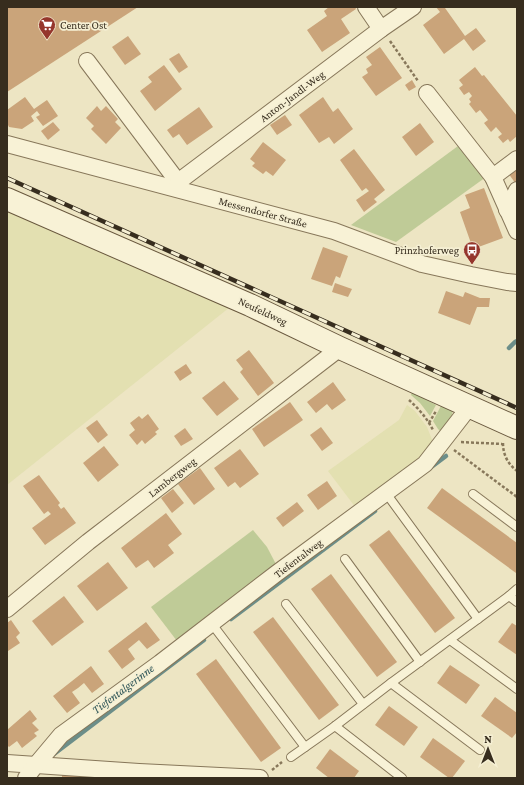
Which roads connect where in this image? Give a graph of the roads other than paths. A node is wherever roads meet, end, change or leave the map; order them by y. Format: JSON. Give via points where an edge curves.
{"nodes":[{"id":1,"x":366,"y":7,"type":"edge"},
{"id":2,"x":413,"y":7,"type":"edge"},
{"id":3,"x":381,"y":30,"type":"junction"},
{"id":4,"x":87,"y":61,"type":"dead end"},
{"id":5,"x":428,"y":93,"type":"road end"},
{"id":6,"x":7,"y":144,"type":"edge"},
{"id":7,"x":517,"y":159,"type":"edge"},
{"id":8,"x":493,"y":177,"type":"junction"},
{"id":9,"x":177,"y":185,"type":"junction"},
{"id":10,"x":517,"y":190,"type":"edge"},
{"id":11,"x":7,"y":199,"type":"edge"},
{"id":12,"x":508,"y":210,"type":"junction"},
{"id":13,"x":517,"y":231,"type":"edge"},
{"id":14,"x":517,"y":283,"type":"edge"},
{"id":15,"x":340,"y":348,"type":"junction"},
{"id":16,"x":470,"y":406,"type":"junction"},
{"id":17,"x":517,"y":428,"type":"edge"},
{"id":18,"x":386,"y":493,"type":"junction"},
{"id":19,"x":473,"y":494,"type":"dead end"},
{"id":20,"x":517,"y":527,"type":"edge"},
{"id":21,"x":345,"y":559,"type":"dead end"},
{"id":22,"x":517,"y":589,"type":"edge"},
{"id":23,"x":509,"y":596,"type":"junction"},
{"id":24,"x":517,"y":602,"type":"edge"},
{"id":25,"x":286,"y":604,"type":"dead end"},
{"id":26,"x":7,"y":609,"type":"edge"},
{"id":27,"x":478,"y":619,"type":"junction"},
{"id":28,"x":212,"y":624,"type":"junction"},
{"id":29,"x":450,"y":640,"type":"junction"},
{"id":30,"x":420,"y":662,"type":"junction"},
{"id":31,"x":391,"y":683,"type":"junction"},
{"id":32,"x":517,"y":689,"type":"edge"},
{"id":33,"x":363,"y":704,"type":"junction"},
{"id":34,"x":335,"y":726,"type":"junction"},
{"id":35,"x":306,"y":747,"type":"junction"},
{"id":36,"x":480,"y":750,"type":"dead end"},
{"id":37,"x":291,"y":756,"type":"road end"},
{"id":38,"x":7,"y":763,"type":"edge"},
{"id":39,"x":31,"y":772,"type":"edge"},
{"id":40,"x":137,"y":775,"type":"edge"},
{"id":41,"x":260,"y":778,"type":"edge"},
{"id":42,"x":402,"y":778,"type":"edge"}],
"edges":[{"from":1,"to":3,"type":"street"},
{"from":2,"to":3,"type":"street","name":"Anton-Jandl-Weg"},
{"from":3,"to":9,"type":"street","name":"Anton-Jandl-Weg"},
{"from":4,"to":9,"type":"street"},
{"from":5,"to":8,"type":"street"},
{"from":6,"to":9,"type":"street","name":"Messendorfer Straße"},
{"from":7,"to":8,"type":"street"},
{"from":8,"to":12,"type":"street"},
{"from":9,"to":14,"type":"street","name":"Messendorfer Straße","via":[[334,231],[422,264]]},
{"from":10,"to":12,"type":"street"},
{"from":11,"to":15,"type":"street","name":"Neufeldweg","via":[[250,305]]},
{"from":12,"to":13,"type":"street"},
{"from":15,"to":16,"type":"street","name":"Neufeldweg"},
{"from":15,"to":26,"type":"street","name":"Lambergweg","via":[[88,542]]},
{"from":16,"to":17,"type":"street","name":"Neufeldweg"},
{"from":16,"to":18,"type":"street","name":"Tiefentalweg","via":[[426,464]]},
{"from":18,"to":27,"type":"lane"},
{"from":18,"to":28,"type":"street","name":"Tiefentalweg"},
{"from":19,"to":20,"type":"lane"},
{"from":21,"to":30,"type":"lane"},
{"from":22,"to":23,"type":"lane"},
{"from":23,"to":24,"type":"lane"},
{"from":23,"to":27,"type":"lane"},
{"from":25,"to":33,"type":"lane"},
{"from":27,"to":29,"type":"lane"},
{"from":28,"to":35,"type":"lane"},
{"from":28,"to":39,"type":"street","name":"Tiefentalweg","via":[[61,735]]},
{"from":29,"to":30,"type":"lane"},
{"from":29,"to":32,"type":"lane"},
{"from":30,"to":31,"type":"lane"},
{"from":31,"to":33,"type":"lane"},
{"from":31,"to":36,"type":"lane"},
{"from":33,"to":34,"type":"lane"},
{"from":34,"to":35,"type":"lane"},
{"from":34,"to":42,"type":"lane"},
{"from":35,"to":37,"type":"lane"},
{"from":38,"to":39,"type":"street"},
{"from":39,"to":40,"type":"street"},
{"from":40,"to":41,"type":"street"}]}
